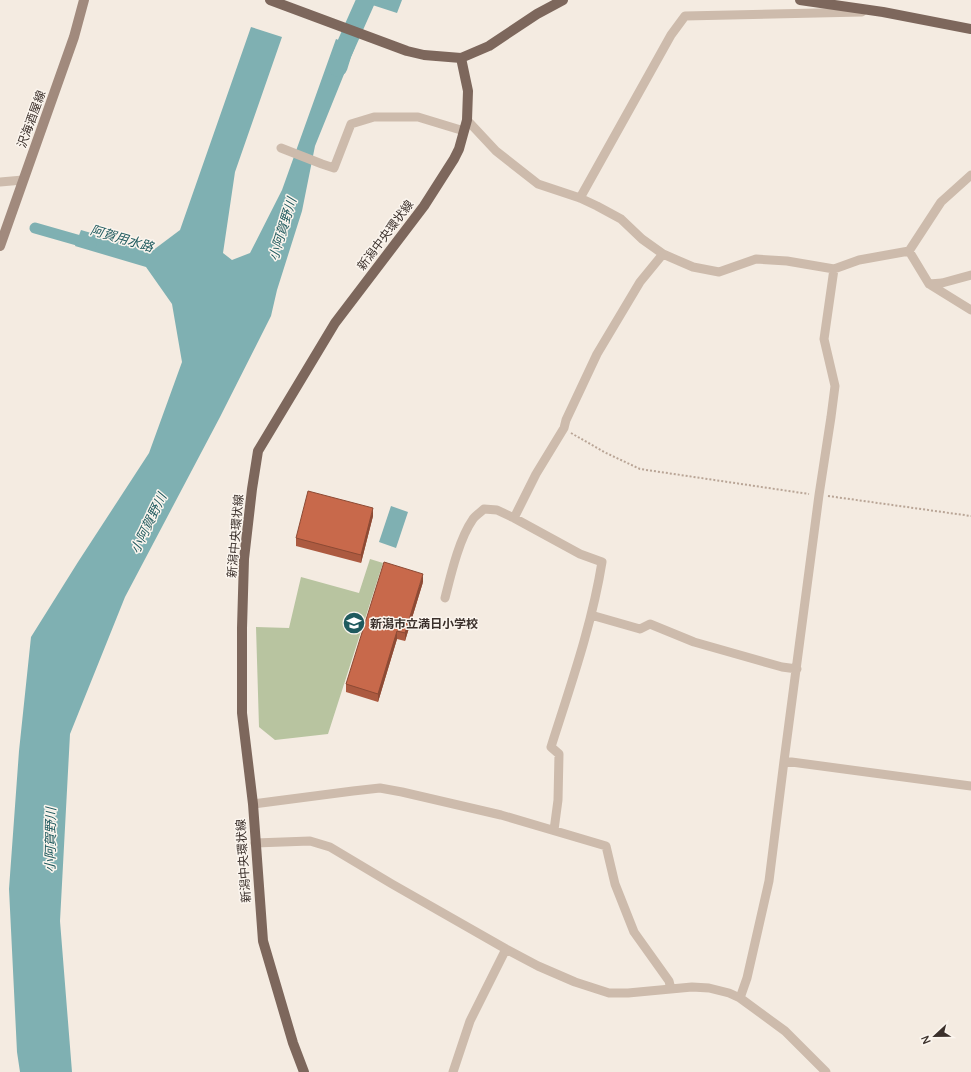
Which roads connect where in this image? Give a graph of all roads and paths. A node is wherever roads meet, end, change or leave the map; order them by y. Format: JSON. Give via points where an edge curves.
{"nodes":[{"id":1,"x":84,"y":0,"type":"edge"},
{"id":2,"x":270,"y":0,"type":"edge"},
{"id":3,"x":563,"y":0,"type":"edge"},
{"id":4,"x":800,"y":0,"type":"edge"},
{"id":5,"x":883,"y":12,"type":"junction"},
{"id":6,"x":971,"y":29,"type":"edge"},
{"id":7,"x":461,"y":58,"type":"junction"},
{"id":8,"x":467,"y":120,"type":"junction"},
{"id":9,"x":464,"y":131,"type":"junction"},
{"id":10,"x":281,"y":148,"type":"dead end"},
{"id":11,"x":971,"y":175,"type":"edge"},
{"id":12,"x":23,"y":180,"type":"junction"},
{"id":13,"x":0,"y":182,"type":"edge"},
{"id":14,"x":580,"y":198,"type":"junction"},
{"id":15,"x":0,"y":246,"type":"edge"},
{"id":16,"x":909,"y":251,"type":"junction"},
{"id":17,"x":663,"y":254,"type":"junction"},
{"id":18,"x":834,"y":269,"type":"junction"},
{"id":19,"x":971,"y":275,"type":"edge"},
{"id":20,"x":929,"y":284,"type":"junction"},
{"id":21,"x":971,"y":310,"type":"edge"},
{"id":22,"x":564,"y":428,"type":"junction"},
{"id":23,"x":819,"y":495,"type":"junction"},
{"id":24,"x":971,"y":516,"type":"edge"},
{"id":25,"x":514,"y":518,"type":"junction"},
{"id":26,"x":445,"y":598,"type":"dead end"},
{"id":27,"x":591,"y":615,"type":"junction"},
{"id":28,"x":797,"y":669,"type":"junction"},
{"id":29,"x":784,"y":761,"type":"junction"},
{"id":30,"x":971,"y":786,"type":"edge"},
{"id":31,"x":253,"y":804,"type":"junction"},
{"id":32,"x":554,"y":830,"type":"junction"},
{"id":33,"x":255,"y":843,"type":"junction"},
{"id":34,"x":506,"y":949,"type":"junction"},
{"id":35,"x":671,"y":989,"type":"junction"},
{"id":36,"x":740,"y":998,"type":"junction"},
{"id":37,"x":304,"y":1072,"type":"edge"},
{"id":38,"x":454,"y":1072,"type":"edge"},
{"id":39,"x":826,"y":1072,"type":"edge"}],
"edges":[{"from":1,"to":12,"type":"main road","name":"沢海酒屋線","via":[[74,37]]},
{"from":2,"to":7,"type":"main road","via":[[407,51]]},
{"from":3,"to":7,"type":"main road","via":[[489,46]]},
{"from":4,"to":5,"type":"main road"},
{"from":5,"to":6,"type":"main road"},
{"from":5,"to":14,"type":"street","via":[[685,16],[671,35]]},
{"from":7,"to":8,"type":"main road","name":"新潟中央環状線","via":[[468,91]]},
{"from":8,"to":9,"type":"main road","name":"新潟中央環状線"},
{"from":8,"to":14,"type":"street","via":[[496,152],[538,184]]},
{"from":9,"to":10,"type":"street","via":[[418,117],[374,117],[351,124],[334,168]]},
{"from":9,"to":31,"type":"main road","name":"新潟中央環状線","via":[[459,149],[450,166],[424,206],[335,323],[258,451],[244,559],[242,628],[242,713]]},
{"from":11,"to":16,"type":"street","via":[[941,202]]},
{"from":12,"to":13,"type":"street"},
{"from":12,"to":15,"type":"main road","name":"沢海酒屋線"},
{"from":14,"to":17,"type":"street","via":[[621,219]]},
{"from":16,"to":18,"type":"street","via":[[859,260]]},
{"from":16,"to":20,"type":"street"},
{"from":17,"to":18,"type":"street","via":[[693,267],[719,272],[756,259]]},
{"from":17,"to":22,"type":"street","via":[[640,282],[597,354]]},
{"from":18,"to":23,"type":"street","via":[[824,339],[835,386]]},
{"from":19,"to":20,"type":"street"},
{"from":20,"to":21,"type":"street"},
{"from":22,"to":23,"type":"path","via":[[604,452],[640,469]]},
{"from":22,"to":25,"type":"street","via":[[536,474]]},
{"from":23,"to":24,"type":"path"},
{"from":23,"to":28,"type":"street"},
{"from":25,"to":26,"type":"street","via":[[498,510],[484,509],[473,519],[455,560]]},
{"from":25,"to":27,"type":"street","via":[[580,554],[602,562]]},
{"from":27,"to":28,"type":"street","via":[[640,629],[650,624],[694,642]]},
{"from":27,"to":32,"type":"street","via":[[551,747],[559,754],[558,800]]},
{"from":28,"to":29,"type":"street"},
{"from":29,"to":30,"type":"street"},
{"from":29,"to":36,"type":"street","via":[[769,881]]},
{"from":31,"to":32,"type":"street","via":[[380,788],[501,815]]},
{"from":31,"to":33,"type":"main road","name":"新潟中央環状線"},
{"from":32,"to":35,"type":"street","via":[[606,846],[615,884],[634,932],[669,981]]},
{"from":33,"to":34,"type":"street","via":[[310,841],[330,847]]},
{"from":33,"to":37,"type":"main road","name":"新潟中央環状線","via":[[262,941]]},
{"from":34,"to":35,"type":"street","via":[[575,982],[609,993]]},
{"from":34,"to":38,"type":"street","via":[[470,1021]]},
{"from":35,"to":36,"type":"street","via":[[709,988]]},
{"from":36,"to":39,"type":"street","via":[[785,1031]]}]}
